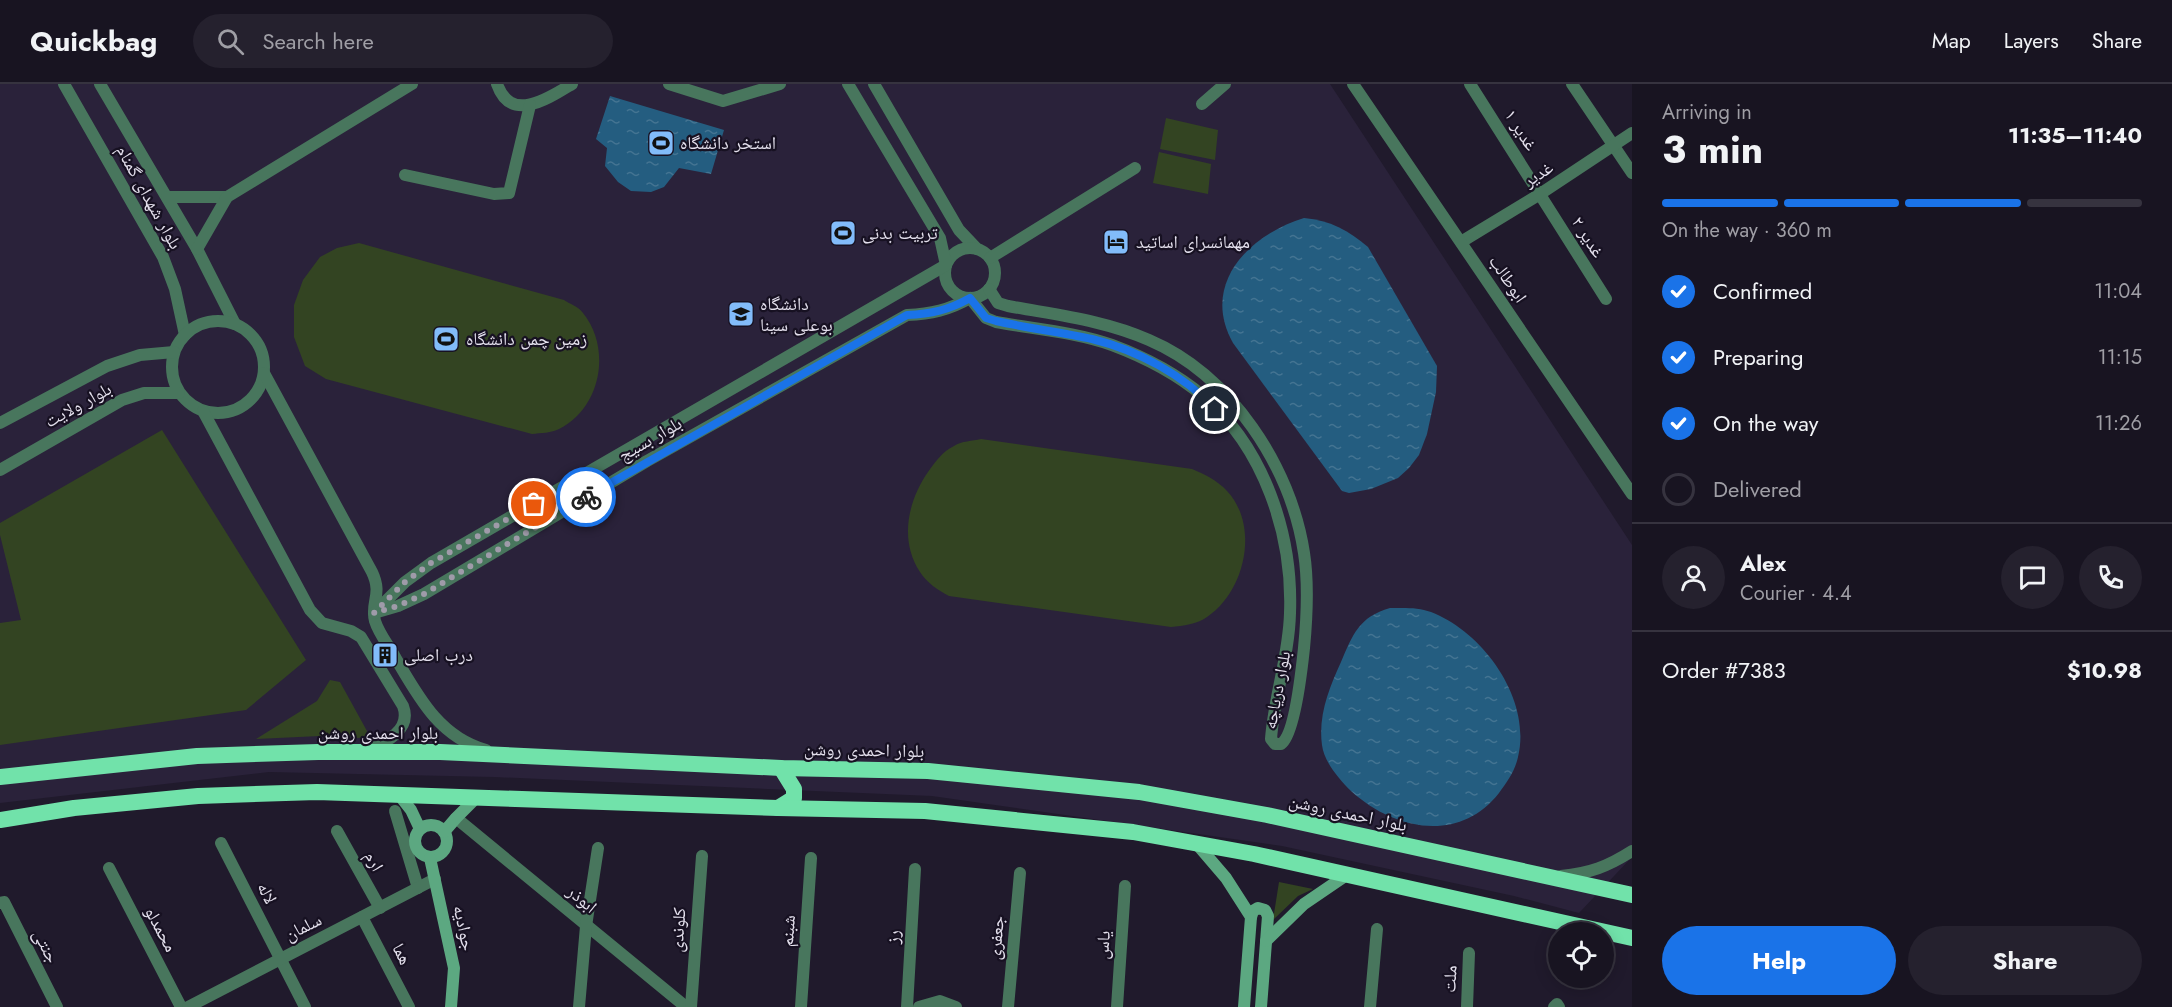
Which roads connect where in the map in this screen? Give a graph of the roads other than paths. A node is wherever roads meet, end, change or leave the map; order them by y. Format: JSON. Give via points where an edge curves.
{"nodes":[{"id":1,"x":64,"y":84,"type":"edge"},
{"id":2,"x":100,"y":84,"type":"edge"},
{"id":3,"x":412,"y":84,"type":"edge"},
{"id":4,"x":497,"y":84,"type":"edge"},
{"id":5,"x":572,"y":84,"type":"edge"},
{"id":6,"x":669,"y":84,"type":"edge"},
{"id":7,"x":780,"y":84,"type":"edge"},
{"id":8,"x":848,"y":84,"type":"edge"},
{"id":9,"x":874,"y":84,"type":"edge"},
{"id":10,"x":1225,"y":84,"type":"edge"},
{"id":11,"x":1353,"y":84,"type":"edge"},
{"id":12,"x":1470,"y":84,"type":"edge"},
{"id":13,"x":1572,"y":84,"type":"edge"},
{"id":14,"x":1202,"y":104,"type":"dead end"},
{"id":15,"x":530,"y":105,"type":"junction"},
{"id":16,"x":1632,"y":133,"type":"edge"},
{"id":17,"x":1614,"y":146,"type":"junction"},
{"id":18,"x":1136,"y":168,"type":"dead end"},
{"id":19,"x":1632,"y":173,"type":"edge"},
{"id":20,"x":405,"y":175,"type":"dead end"},
{"id":21,"x":1540,"y":194,"type":"junction"},
{"id":22,"x":167,"y":197,"type":"junction"},
{"id":23,"x":227,"y":197,"type":"junction"},
{"id":24,"x":1461,"y":242,"type":"junction"},
{"id":25,"x":197,"y":249,"type":"junction"},
{"id":26,"x":977,"y":249,"type":"junction"},
{"id":27,"x":990,"y":258,"type":"junction"},
{"id":28,"x":946,"y":265,"type":"junction"},
{"id":29,"x":989,"y":290,"type":"junction"},
{"id":30,"x":970,"y":298,"type":"junction"},
{"id":31,"x":1606,"y":299,"type":"dead end"},
{"id":32,"x":235,"y":324,"type":"junction"},
{"id":33,"x":185,"y":336,"type":"junction"},
{"id":34,"x":174,"y":352,"type":"junction"},
{"id":35,"x":264,"y":373,"type":"junction"},
{"id":36,"x":179,"y":393,"type":"junction"},
{"id":37,"x":202,"y":411,"type":"junction"},
{"id":38,"x":0,"y":423,"type":"edge"},
{"id":39,"x":0,"y":470,"type":"edge"},
{"id":40,"x":1631,"y":491,"type":"edge"},
{"id":41,"x":374,"y":613,"type":"junction"},
{"id":42,"x":363,"y":752,"type":"junction"},
{"id":43,"x":511,"y":755,"type":"junction"},
{"id":44,"x":781,"y":768,"type":"junction"},
{"id":45,"x":84,"y":769,"type":"junction"},
{"id":46,"x":0,"y":777,"type":"edge"},
{"id":47,"x":0,"y":787,"type":"edge"},
{"id":48,"x":476,"y":799,"type":"junction"},
{"id":49,"x":397,"y":804,"type":"junction"},
{"id":50,"x":74,"y":808,"type":"junction"},
{"id":51,"x":778,"y":808,"type":"junction"},
{"id":52,"x":456,"y":818,"type":"junction"},
{"id":53,"x":0,"y":820,"type":"edge"},
{"id":54,"x":420,"y":829,"type":"junction"},
{"id":55,"x":0,"y":830,"type":"edge"},
{"id":56,"x":337,"y":831,"type":"dead end"},
{"id":57,"x":444,"y":832,"type":"junction"},
{"id":58,"x":221,"y":843,"type":"dead end"},
{"id":59,"x":1196,"y":843,"type":"junction"},
{"id":60,"x":598,"y":848,"type":"dead end"},
{"id":61,"x":1632,"y":851,"type":"edge"},
{"id":62,"x":702,"y":856,"type":"dead end"},
{"id":63,"x":430,"y":858,"type":"junction"},
{"id":64,"x":811,"y":858,"type":"dead end"},
{"id":65,"x":109,"y":868,"type":"dead end"},
{"id":66,"x":915,"y":869,"type":"dead end"},
{"id":67,"x":1020,"y":873,"type":"dead end"},
{"id":68,"x":1348,"y":874,"type":"junction"},
{"id":69,"x":1552,"y":877,"type":"junction"},
{"id":70,"x":435,"y":879,"type":"junction"},
{"id":71,"x":1125,"y":886,"type":"dead end"},
{"id":72,"x":418,"y":888,"type":"junction"},
{"id":73,"x":1632,"y":895,"type":"edge"},
{"id":74,"x":2,"y":902,"type":"edge"},
{"id":75,"x":380,"y":908,"type":"junction"},
{"id":76,"x":362,"y":917,"type":"junction"},
{"id":77,"x":1251,"y":917,"type":"junction"},
{"id":78,"x":586,"y":926,"type":"junction"},
{"id":79,"x":1377,"y":929,"type":"dead end"},
{"id":80,"x":1632,"y":938,"type":"edge"},
{"id":81,"x":1266,"y":941,"type":"junction"},
{"id":82,"x":1469,"y":953,"type":"dead end"},
{"id":83,"x":280,"y":959,"type":"junction"},
{"id":84,"x":57,"y":1007,"type":"edge"},
{"id":85,"x":182,"y":1007,"type":"edge"},
{"id":86,"x":188,"y":1007,"type":"edge"},
{"id":87,"x":305,"y":1007,"type":"edge"},
{"id":88,"x":409,"y":1007,"type":"edge"},
{"id":89,"x":451,"y":1007,"type":"edge"},
{"id":90,"x":579,"y":1007,"type":"edge"},
{"id":91,"x":686,"y":1007,"type":"edge"},
{"id":92,"x":691,"y":1007,"type":"edge"},
{"id":93,"x":801,"y":1007,"type":"edge"},
{"id":94,"x":908,"y":1007,"type":"edge"},
{"id":95,"x":919,"y":1007,"type":"edge"},
{"id":96,"x":956,"y":1007,"type":"edge"},
{"id":97,"x":1008,"y":1007,"type":"edge"},
{"id":98,"x":1117,"y":1007,"type":"edge"},
{"id":99,"x":1244,"y":1007,"type":"edge"},
{"id":100,"x":1261,"y":1007,"type":"edge"},
{"id":101,"x":1370,"y":1007,"type":"edge"},
{"id":102,"x":1467,"y":1007,"type":"edge"}],
"edges":[{"from":1,"to":33,"type":"street","name":"بلوار شهدای گمنام","via":[[164,257]]},
{"from":2,"to":22,"type":"street","name":"بلوار شهدای گمنام"},
{"from":3,"to":23,"type":"street"},
{"from":4,"to":15,"type":"street","via":[[512,102]]},
{"from":5,"to":15,"type":"street"},
{"from":6,"to":7,"type":"street","via":[[723,101]]},
{"from":8,"to":28,"type":"street","via":[[940,238]]},
{"from":9,"to":26,"type":"street","via":[[959,230]]},
{"from":10,"to":14,"type":"street"},
{"from":11,"to":24,"type":"street","name":"ابوطالب"},
{"from":12,"to":21,"type":"street","name":"غدیر ۱"},
{"from":13,"to":17,"type":"street"},
{"from":15,"to":20,"type":"street","via":[[509,193],[494,194]]},
{"from":16,"to":17,"type":"street","name":"غدیر"},
{"from":17,"to":19,"type":"street"},
{"from":17,"to":21,"type":"street","name":"غدیر"},
{"from":18,"to":27,"type":"street"},
{"from":21,"to":24,"type":"street","name":"غدیر"},
{"from":21,"to":31,"type":"street","name":"غدیر ۲"},
{"from":22,"to":23,"type":"street"},
{"from":22,"to":25,"type":"street","name":"بلوار شهدای گمنام"},
{"from":23,"to":25,"type":"street"},
{"from":24,"to":40,"type":"street","name":"ابوطالب"},
{"from":25,"to":32,"type":"street","name":"بلوار شهدای گمنام"},
{"from":26,"to":27,"type":"street"},
{"from":26,"to":28,"type":"street","via":[[962,249]]},
{"from":27,"to":29,"type":"street","via":[[995,274]]},
{"from":28,"to":30,"type":"street","via":[[950,288]]},
{"from":28,"to":41,"type":"street","name":"بلوار بسیج","via":[[431,563]]},
{"from":29,"to":30,"type":"street"},
{"from":29,"to":30,"type":"street","name":"بلوار دریاچه","via":[[998,303],[1096,322],[1141,337],[1182,357],[1237,408],[1255,432],[1293,508],[1306,570],[1303,661],[1291,725],[1281,744],[1271,739],[1290,614],[1286,549],[1270,492],[1243,442],[1204,396],[1156,365],[1100,342],[986,318]]},
{"from":30,"to":41,"type":"street","name":"بلوار بسیج","via":[[951,309],[907,315],[647,461],[424,594]]},
{"from":32,"to":33,"type":"street","via":[[202,324]]},
{"from":32,"to":35,"type":"street","via":[[252,336],[259,347]]},
{"from":33,"to":34,"type":"street"},
{"from":34,"to":36,"type":"street","via":[[171,366]]},
{"from":34,"to":38,"type":"street","name":"بلوار ولایت","via":[[140,355],[107,366]]},
{"from":35,"to":37,"type":"street","via":[[250,401],[237,410],[222,414]]},
{"from":35,"to":41,"type":"street","via":[[374,578],[378,591]]},
{"from":36,"to":37,"type":"street"},
{"from":36,"to":39,"type":"street","name":"بلوار ولایت","via":[[144,393],[122,400]]},
{"from":37,"to":42,"type":"street","via":[[310,610],[322,623],[361,637],[403,706],[406,715],[400,729],[388,740]]},
{"from":41,"to":43,"type":"street","via":[[377,626],[415,691],[440,724],[471,745]]},
{"from":42,"to":43,"type":"highway","name":"بلوار احمدی روشن"},
{"from":42,"to":45,"type":"highway","name":"بلوار احمدی روشن","via":[[197,756]]},
{"from":43,"to":44,"type":"highway","name":"بلوار احمدی روشن"},
{"from":44,"to":51,"type":"highway","via":[[794,789],[794,798]]},
{"from":44,"to":69,"type":"highway","name":"بلوار احمدی روشن","via":[[928,771],[1139,792],[1267,815]]},
{"from":45,"to":46,"type":"highway"},
{"from":45,"to":47,"type":"highway"},
{"from":48,"to":49,"type":"highway"},
{"from":48,"to":51,"type":"highway"},
{"from":48,"to":52,"type":"main road"},
{"from":49,"to":50,"type":"highway","via":[[317,792],[210,796]]},
{"from":49,"to":54,"type":"main road","via":[[411,810]]},
{"from":49,"to":72,"type":"street"},
{"from":50,"to":53,"type":"highway"},
{"from":50,"to":55,"type":"highway"},
{"from":51,"to":59,"type":"highway","via":[[925,811],[1133,832]]},
{"from":52,"to":57,"type":"main road"},
{"from":52,"to":78,"type":"street","name":"ابوذر"},
{"from":54,"to":57,"type":"main road","via":[[433,825]]},
{"from":54,"to":63,"type":"main road","via":[[416,835],[417,850]]},
{"from":56,"to":75,"type":"street","name":"ارم"},
{"from":57,"to":63,"type":"main road","via":[[443,852]]},
{"from":58,"to":83,"type":"street","name":"لاله"},
{"from":59,"to":68,"type":"highway"},
{"from":59,"to":77,"type":"main road","via":[[1226,878]]},
{"from":60,"to":78,"type":"street"},
{"from":61,"to":69,"type":"street","via":[[1587,873]]},
{"from":62,"to":92,"type":"street","name":"کلوندی"},
{"from":63,"to":70,"type":"main road","name":"جوادیه"},
{"from":64,"to":93,"type":"street","name":"شبنم"},
{"from":65,"to":85,"type":"street","name":"محمدلو"},
{"from":66,"to":94,"type":"street","name":"رز"},
{"from":67,"to":97,"type":"street","name":"جعفری"},
{"from":68,"to":80,"type":"highway"},
{"from":68,"to":81,"type":"main road","via":[[1304,904]]},
{"from":69,"to":73,"type":"highway","name":"بلوار احمدی روشن"},
{"from":70,"to":72,"type":"street","name":"سلمان"},
{"from":70,"to":89,"type":"main road","name":"جوادیه","via":[[454,968]]},
{"from":71,"to":98,"type":"street","name":"یاس"},
{"from":72,"to":75,"type":"street","name":"سلمان"},
{"from":74,"to":84,"type":"street","name":"جنتی"},
{"from":75,"to":76,"type":"street","name":"سلمان"},
{"from":76,"to":83,"type":"street","name":"سلمان"},
{"from":76,"to":88,"type":"street","name":"هما"},
{"from":77,"to":81,"type":"main road","via":[[1253,910],[1265,910]]},
{"from":77,"to":99,"type":"main road"},
{"from":78,"to":90,"type":"street"},
{"from":78,"to":91,"type":"street","name":"ابوذر"},
{"from":79,"to":101,"type":"street"},
{"from":81,"to":100,"type":"main road"},
{"from":82,"to":102,"type":"street","name":"ملت"},
{"from":83,"to":86,"type":"street","name":"سلمان"},
{"from":83,"to":87,"type":"street","name":"لاله"},
{"from":95,"to":96,"type":"street","via":[[940,1000]]}]}
